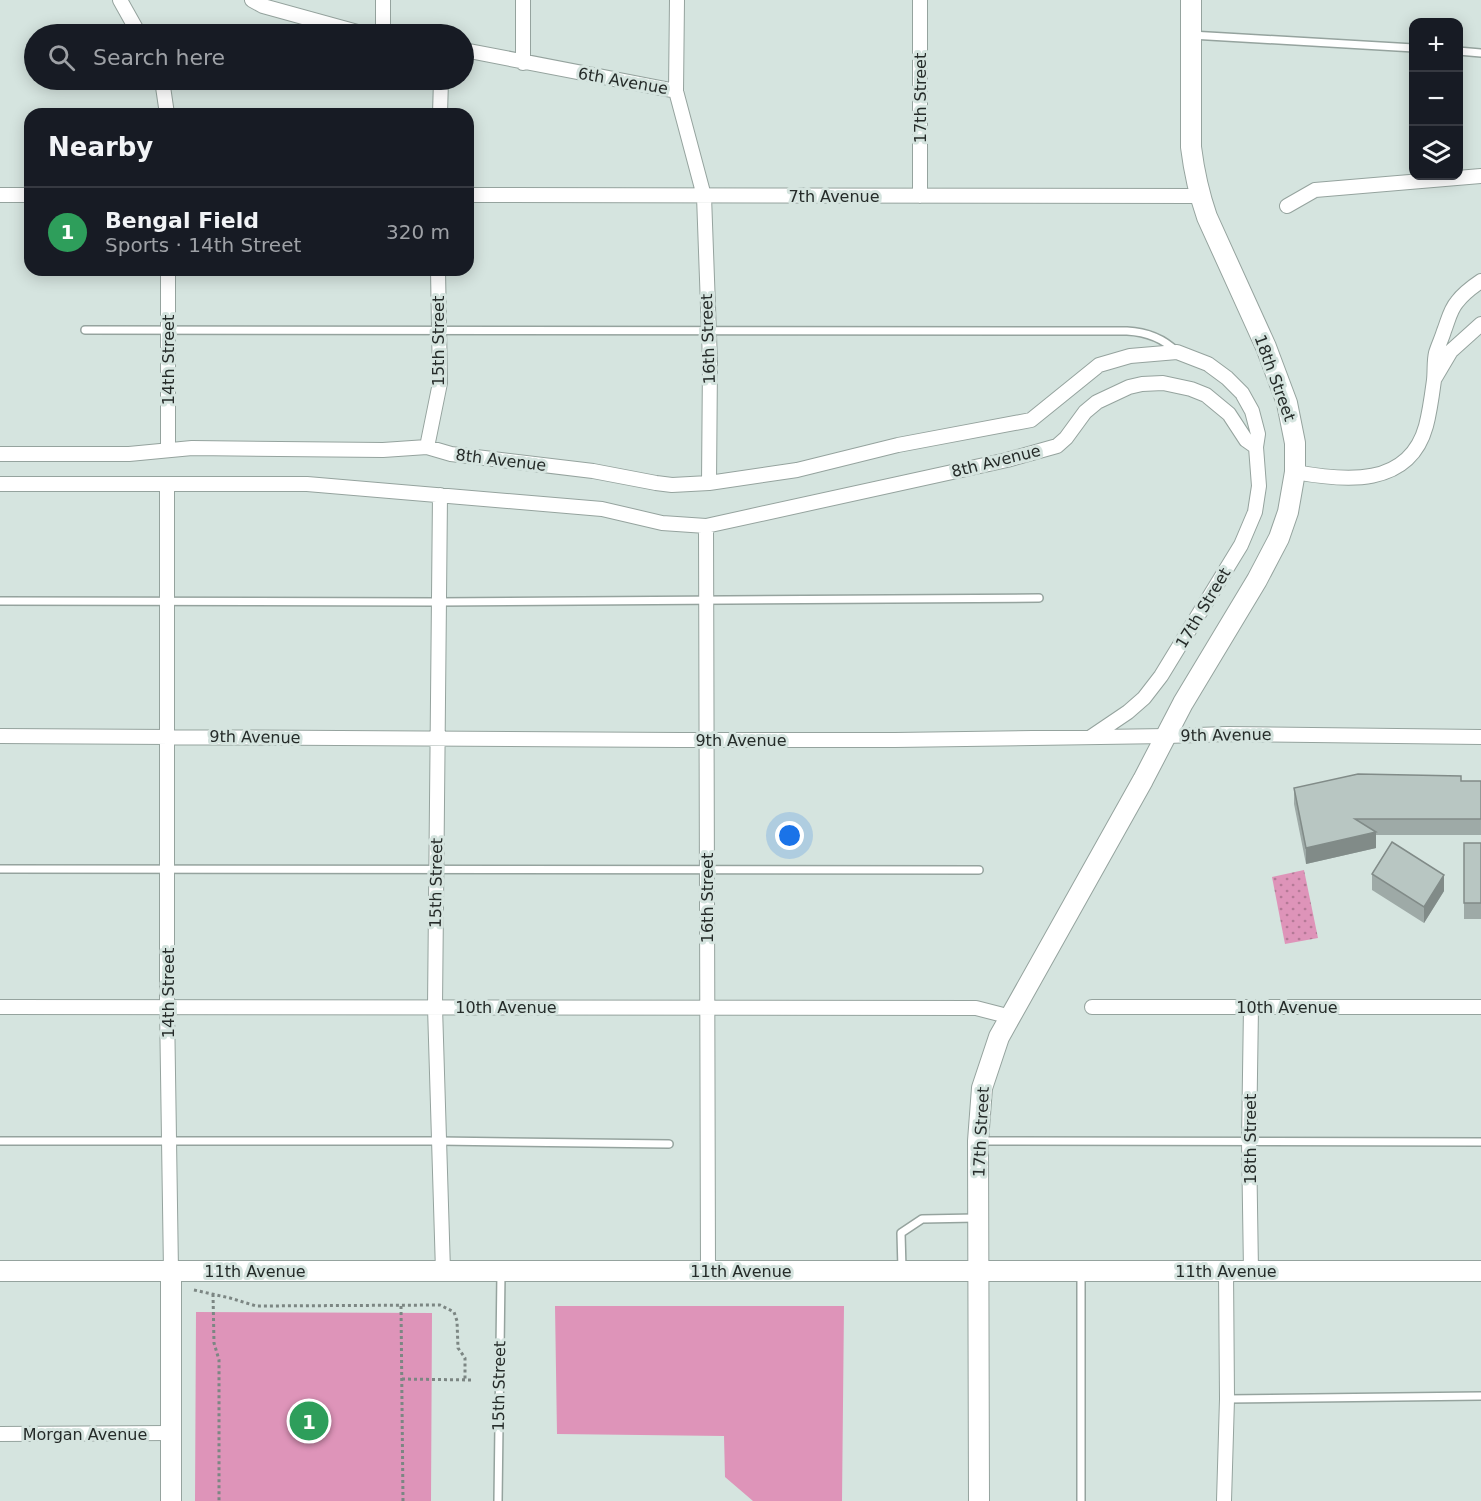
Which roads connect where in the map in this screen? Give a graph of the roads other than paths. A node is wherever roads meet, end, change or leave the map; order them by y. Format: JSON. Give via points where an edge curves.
{"nodes":[{"id":1,"x":120,"y":0,"type":"edge"},
{"id":2,"x":252,"y":0,"type":"edge"},
{"id":3,"x":383,"y":0,"type":"edge"},
{"id":4,"x":523,"y":0,"type":"edge"},
{"id":5,"x":677,"y":0,"type":"edge"},
{"id":6,"x":920,"y":0,"type":"edge"},
{"id":7,"x":1191,"y":0,"type":"edge"},
{"id":8,"x":133,"y":24,"type":"edge"},
{"id":9,"x":328,"y":24,"type":"edge"},
{"id":10,"x":382,"y":24,"type":"edge"},
{"id":11,"x":1191,"y":35,"type":"junction"},
{"id":12,"x":1409,"y":48,"type":"edge"},
{"id":13,"x":1463,"y":51,"type":"edge"},
{"id":14,"x":474,"y":52,"type":"edge"},
{"id":15,"x":1481,"y":53,"type":"edge"},
{"id":16,"x":523,"y":63,"type":"junction"},
{"id":17,"x":164,"y":90,"type":"edge"},
{"id":18,"x":441,"y":90,"type":"edge"},
{"id":19,"x":676,"y":91,"type":"junction"},
{"id":20,"x":166,"y":108,"type":"edge"},
{"id":21,"x":440,"y":108,"type":"edge"},
{"id":22,"x":1481,"y":176,"type":"edge"},
{"id":23,"x":0,"y":195,"type":"edge"},
{"id":24,"x":24,"y":195,"type":"edge"},
{"id":25,"x":474,"y":195,"type":"edge"},
{"id":26,"x":704,"y":195,"type":"junction"},
{"id":27,"x":920,"y":196,"type":"junction"},
{"id":28,"x":1200,"y":196,"type":"junction"},
{"id":29,"x":1287,"y":206,"type":"dead end"},
{"id":30,"x":168,"y":276,"type":"edge"},
{"id":31,"x":438,"y":276,"type":"edge"},
{"id":32,"x":1481,"y":281,"type":"edge"},
{"id":33,"x":1481,"y":324,"type":"edge"},
{"id":34,"x":168,"y":329,"type":"junction"},
{"id":35,"x":85,"y":330,"type":"dead end"},
{"id":36,"x":439,"y":330,"type":"junction"},
{"id":37,"x":708,"y":331,"type":"junction"},
{"id":38,"x":1177,"y":352,"type":"junction"},
{"id":39,"x":1434,"y":380,"type":"junction"},
{"id":40,"x":427,"y":447,"type":"junction"},
{"id":41,"x":1256,"y":447,"type":"junction"},
{"id":42,"x":168,"y":450,"type":"junction"},
{"id":43,"x":0,"y":454,"type":"edge"},
{"id":44,"x":1295,"y":472,"type":"junction"},
{"id":45,"x":709,"y":483,"type":"junction"},
{"id":46,"x":0,"y":484,"type":"edge"},
{"id":47,"x":167,"y":485,"type":"junction"},
{"id":48,"x":440,"y":495,"type":"junction"},
{"id":49,"x":706,"y":526,"type":"junction"},
{"id":50,"x":1039,"y":598,"type":"dead end"},
{"id":51,"x":706,"y":600,"type":"junction"},
{"id":52,"x":0,"y":602,"type":"edge"},
{"id":53,"x":167,"y":602,"type":"junction"},
{"id":54,"x":438,"y":602,"type":"junction"},
{"id":55,"x":0,"y":736,"type":"edge"},
{"id":56,"x":168,"y":736,"type":"junction"},
{"id":57,"x":1167,"y":736,"type":"junction"},
{"id":58,"x":1091,"y":737,"type":"junction"},
{"id":59,"x":1481,"y":737,"type":"edge"},
{"id":60,"x":437,"y":739,"type":"junction"},
{"id":61,"x":707,"y":740,"type":"junction"},
{"id":62,"x":0,"y":869,"type":"edge"},
{"id":63,"x":168,"y":870,"type":"junction"},
{"id":64,"x":436,"y":870,"type":"junction"},
{"id":65,"x":707,"y":870,"type":"junction"},
{"id":66,"x":979,"y":870,"type":"dead end"},
{"id":67,"x":0,"y":1007,"type":"edge"},
{"id":68,"x":167,"y":1007,"type":"junction"},
{"id":69,"x":435,"y":1007,"type":"junction"},
{"id":70,"x":707,"y":1007,"type":"junction"},
{"id":71,"x":1092,"y":1007,"type":"dead end"},
{"id":72,"x":1251,"y":1007,"type":"junction"},
{"id":73,"x":1481,"y":1007,"type":"edge"},
{"id":74,"x":1011,"y":1017,"type":"junction"},
{"id":75,"x":0,"y":1141,"type":"edge"},
{"id":76,"x":169,"y":1141,"type":"junction"},
{"id":77,"x":439,"y":1141,"type":"junction"},
{"id":78,"x":978,"y":1141,"type":"junction"},
{"id":79,"x":1249,"y":1142,"type":"junction"},
{"id":80,"x":1481,"y":1142,"type":"edge"},
{"id":81,"x":669,"y":1144,"type":"dead end"},
{"id":82,"x":979,"y":1218,"type":"junction"},
{"id":83,"x":0,"y":1271,"type":"edge"},
{"id":84,"x":171,"y":1271,"type":"junction"},
{"id":85,"x":443,"y":1271,"type":"junction"},
{"id":86,"x":501,"y":1271,"type":"junction"},
{"id":87,"x":708,"y":1271,"type":"junction"},
{"id":88,"x":902,"y":1271,"type":"junction"},
{"id":89,"x":978,"y":1271,"type":"junction"},
{"id":90,"x":1081,"y":1271,"type":"junction"},
{"id":91,"x":1226,"y":1271,"type":"junction"},
{"id":92,"x":1251,"y":1271,"type":"junction"},
{"id":93,"x":1481,"y":1271,"type":"edge"},
{"id":94,"x":1481,"y":1396,"type":"edge"},
{"id":95,"x":1227,"y":1399,"type":"junction"},
{"id":96,"x":170,"y":1433,"type":"junction"},
{"id":97,"x":0,"y":1434,"type":"edge"},
{"id":98,"x":171,"y":1501,"type":"edge"},
{"id":99,"x":498,"y":1501,"type":"edge"},
{"id":100,"x":979,"y":1501,"type":"edge"},
{"id":101,"x":1082,"y":1501,"type":"edge"},
{"id":102,"x":1224,"y":1501,"type":"edge"}],
"edges":[{"from":1,"to":8,"type":"street"},
{"from":2,"to":9,"type":"street"},
{"from":3,"to":10,"type":"street"},
{"from":4,"to":16,"type":"street"},
{"from":5,"to":19,"type":"street"},
{"from":6,"to":27,"type":"street","name":"17th Street"},
{"from":7,"to":11,"type":"main road","name":"18th Street"},
{"from":11,"to":12,"type":"lane"},
{"from":11,"to":28,"type":"main road","name":"18th Street","via":[[1191,147]]},
{"from":13,"to":15,"type":"lane"},
{"from":14,"to":16,"type":"street","name":"6th Avenue"},
{"from":16,"to":19,"type":"street","name":"6th Avenue"},
{"from":17,"to":20,"type":"street"},
{"from":18,"to":21,"type":"street"},
{"from":19,"to":26,"type":"street","name":"6th Avenue"},
{"from":22,"to":29,"type":"street","via":[[1315,190]]},
{"from":23,"to":24,"type":"street"},
{"from":25,"to":26,"type":"street","name":"7th Avenue"},
{"from":26,"to":27,"type":"street","name":"7th Avenue"},
{"from":26,"to":37,"type":"street","name":"16th Street"},
{"from":27,"to":28,"type":"street","name":"7th Avenue"},
{"from":28,"to":44,"type":"main road","name":"18th Street","via":[[1287,403],[1295,444]]},
{"from":30,"to":34,"type":"street","name":"14th Street"},
{"from":31,"to":36,"type":"street","name":"15th Street"},
{"from":32,"to":39,"type":"street","via":[[1456,303],[1450,314],[1436,354]]},
{"from":33,"to":39,"type":"street","via":[[1451,351]]},
{"from":34,"to":35,"type":"lane"},
{"from":34,"to":36,"type":"lane"},
{"from":34,"to":42,"type":"street","name":"14th Street"},
{"from":36,"to":37,"type":"lane"},
{"from":36,"to":40,"type":"street","name":"15th Street","via":[[440,383]]},
{"from":37,"to":38,"type":"lane","via":[[1139,332],[1160,339]]},
{"from":37,"to":45,"type":"street","name":"16th Street"},
{"from":38,"to":41,"type":"street","name":"8th Avenue","via":[[1208,364],[1242,393],[1258,434]]},
{"from":38,"to":45,"type":"street","name":"8th Avenue","via":[[1130,356],[1099,365],[1031,420],[898,444],[797,470]]},
{"from":39,"to":44,"type":"street","via":[[1426,426],[1413,452],[1399,465],[1371,477],[1326,478]]},
{"from":40,"to":42,"type":"street","name":"8th Avenue"},
{"from":40,"to":45,"type":"street","name":"8th Avenue","via":[[451,454],[593,471],[656,483]]},
{"from":41,"to":49,"type":"street","name":"8th Avenue","via":[[1246,440],[1229,414],[1206,395],[1163,383],[1143,384],[1097,402],[1057,446]]},
{"from":41,"to":58,"type":"street","name":"17th Street","via":[[1259,486],[1255,513],[1241,545],[1144,698]]},
{"from":42,"to":43,"type":"street","name":"8th Avenue","via":[[129,454]]},
{"from":44,"to":57,"type":"main road","name":"18th Street","via":[[1279,538]]},
{"from":46,"to":47,"type":"street","name":"8th Avenue"},
{"from":47,"to":48,"type":"street","name":"8th Avenue","via":[[307,484]]},
{"from":47,"to":53,"type":"street","name":"14th Street"},
{"from":48,"to":49,"type":"street","name":"8th Avenue","via":[[602,509],[662,523]]},
{"from":48,"to":54,"type":"street","name":"15th Street"},
{"from":49,"to":51,"type":"street","name":"16th Street"},
{"from":50,"to":51,"type":"lane"},
{"from":51,"to":54,"type":"lane"},
{"from":51,"to":61,"type":"street","name":"16th Street"},
{"from":52,"to":53,"type":"lane"},
{"from":53,"to":54,"type":"lane"},
{"from":53,"to":56,"type":"street","name":"14th Street"},
{"from":54,"to":60,"type":"street","name":"15th Street"},
{"from":55,"to":56,"type":"street","name":"9th Avenue"},
{"from":56,"to":60,"type":"street","name":"9th Avenue"},
{"from":56,"to":63,"type":"street","name":"14th Street"},
{"from":57,"to":58,"type":"street","name":"9th Avenue"},
{"from":57,"to":59,"type":"street","name":"9th Avenue"},
{"from":57,"to":74,"type":"main road","name":"17th Street"},
{"from":58,"to":61,"type":"street","name":"9th Avenue"},
{"from":60,"to":61,"type":"street","name":"9th Avenue"},
{"from":60,"to":64,"type":"street","name":"15th Street"},
{"from":61,"to":65,"type":"street","name":"16th Street"},
{"from":62,"to":63,"type":"lane"},
{"from":63,"to":64,"type":"lane"},
{"from":63,"to":68,"type":"street","name":"14th Street"},
{"from":64,"to":65,"type":"lane"},
{"from":64,"to":69,"type":"street","name":"15th Street"},
{"from":65,"to":66,"type":"lane"},
{"from":65,"to":70,"type":"street","name":"16th Street"},
{"from":67,"to":68,"type":"street","name":"10th Avenue"},
{"from":68,"to":69,"type":"street","name":"10th Avenue"},
{"from":68,"to":76,"type":"street","name":"14th Street"},
{"from":69,"to":70,"type":"street","name":"10th Avenue"},
{"from":69,"to":77,"type":"street","name":"15th Street"},
{"from":70,"to":74,"type":"street","name":"10th Avenue","via":[[976,1008]]},
{"from":70,"to":87,"type":"street","name":"16th Street"},
{"from":71,"to":72,"type":"street","name":"10th Avenue"},
{"from":72,"to":73,"type":"street","name":"10th Avenue"},
{"from":72,"to":79,"type":"street","name":"18th Street"},
{"from":74,"to":78,"type":"main road","name":"17th Street","via":[[999,1037],[982,1088]]},
{"from":75,"to":76,"type":"lane"},
{"from":76,"to":77,"type":"lane"},
{"from":76,"to":84,"type":"street","name":"14th Street"},
{"from":77,"to":81,"type":"lane"},
{"from":77,"to":85,"type":"street","name":"15th Street"},
{"from":78,"to":79,"type":"lane"},
{"from":78,"to":82,"type":"main road","name":"17th Street"},
{"from":79,"to":80,"type":"lane"},
{"from":79,"to":92,"type":"street","name":"18th Street"},
{"from":82,"to":88,"type":"lane","via":[[922,1219],[901,1233]]},
{"from":82,"to":89,"type":"main road","name":"17th Street"},
{"from":83,"to":84,"type":"main road","name":"11th Avenue"},
{"from":84,"to":85,"type":"main road","name":"11th Avenue"},
{"from":84,"to":96,"type":"main road","name":"14th Street"},
{"from":85,"to":86,"type":"main road","name":"11th Avenue"},
{"from":86,"to":87,"type":"main road","name":"11th Avenue"},
{"from":86,"to":99,"type":"lane","name":"15th Street"},
{"from":87,"to":88,"type":"main road","name":"11th Avenue"},
{"from":88,"to":89,"type":"main road","name":"11th Avenue"},
{"from":89,"to":90,"type":"main road","name":"11th Avenue"},
{"from":89,"to":100,"type":"main road","name":"17th Street"},
{"from":90,"to":91,"type":"main road","name":"11th Avenue"},
{"from":90,"to":101,"type":"lane"},
{"from":91,"to":92,"type":"main road","name":"11th Avenue"},
{"from":91,"to":95,"type":"street"},
{"from":92,"to":93,"type":"main road","name":"11th Avenue"},
{"from":94,"to":95,"type":"lane"},
{"from":95,"to":102,"type":"street"},
{"from":96,"to":97,"type":"street","name":"Morgan Avenue"},
{"from":96,"to":98,"type":"main road","name":"14th Street"}]}
